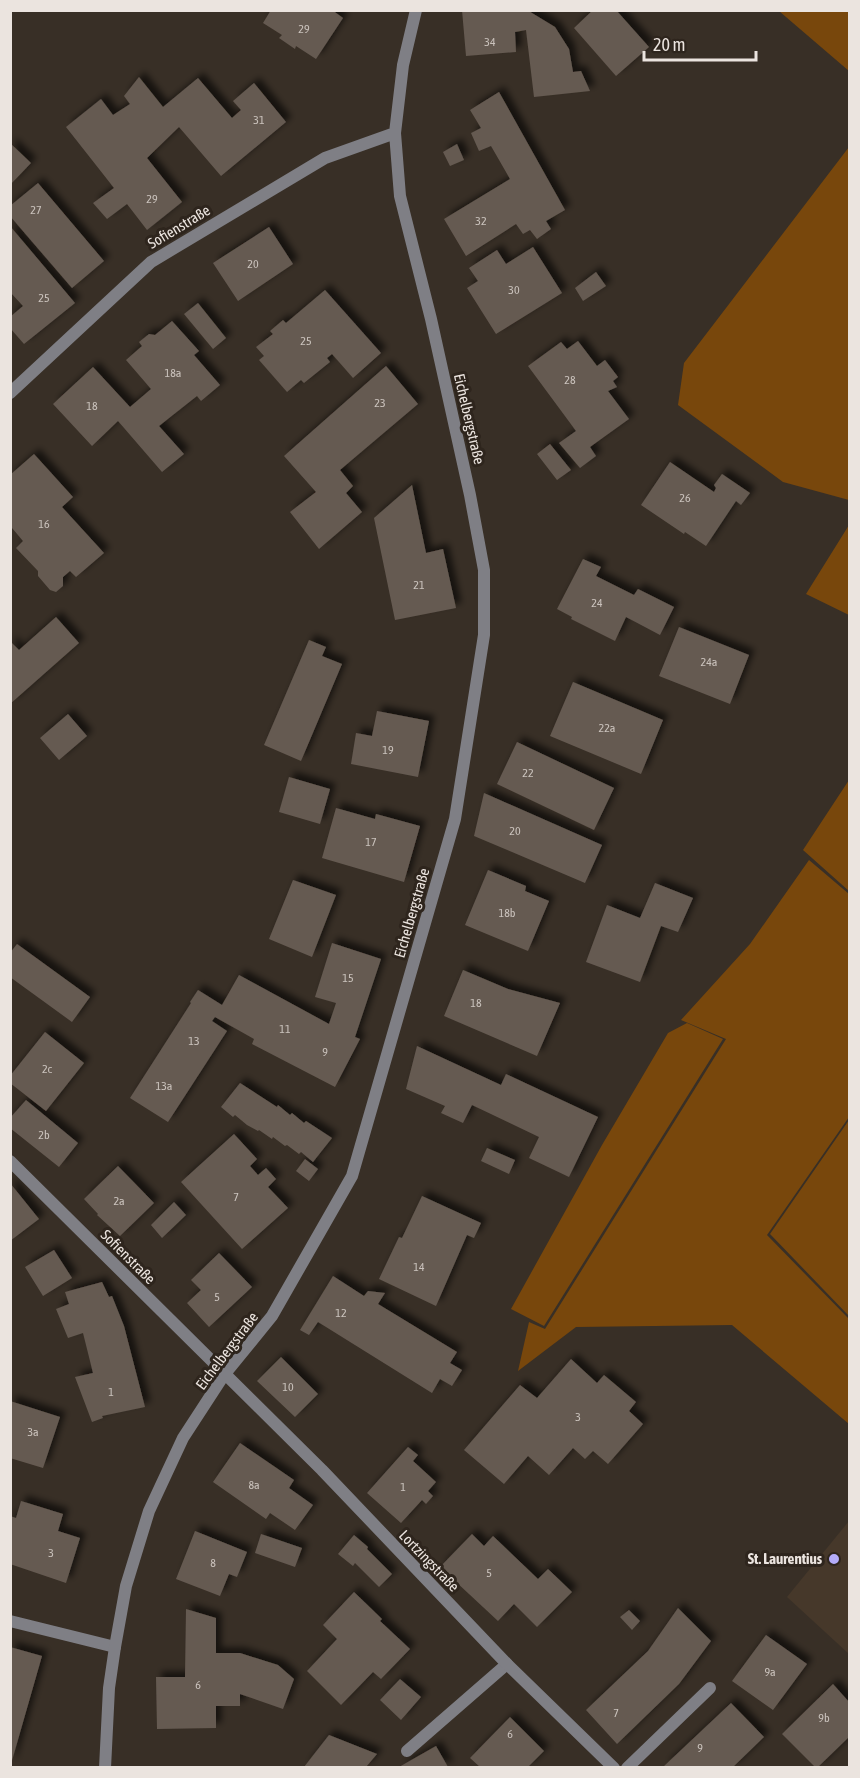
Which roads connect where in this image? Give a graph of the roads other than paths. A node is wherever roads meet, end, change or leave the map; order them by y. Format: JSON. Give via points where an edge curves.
{"nodes":[{"id":1,"x":416,"y":10,"type":"edge"},
{"id":2,"x":395,"y":133,"type":"junction"},
{"id":3,"x":10,"y":393,"type":"edge"},
{"id":4,"x":10,"y":1161,"type":"edge"},
{"id":5,"x":224,"y":1375,"type":"junction"},
{"id":6,"x":10,"y":1621,"type":"edge"},
{"id":7,"x":115,"y":1647,"type":"junction"},
{"id":8,"x":507,"y":1664,"type":"junction"},
{"id":9,"x":710,"y":1688,"type":"dead end"},
{"id":10,"x":407,"y":1751,"type":"dead end"},
{"id":11,"x":105,"y":1767,"type":"edge"},
{"id":12,"x":614,"y":1767,"type":"edge"},
{"id":13,"x":627,"y":1767,"type":"edge"}],
"edges":[{"from":1,"to":2,"type":"street","name":"Eichelbergstraße","via":[[403,65]]},
{"from":2,"to":3,"type":"street","name":"Sofienstraße","via":[[325,158],[151,262]]},
{"from":2,"to":5,"type":"street","name":"Eichelbergstraße","via":[[400,196],[484,570],[484,635],[455,819],[352,1176],[272,1316]]},
{"from":4,"to":5,"type":"street","name":"Sofienstraße"},
{"from":5,"to":7,"type":"street","name":"Eichelbergstraße","via":[[183,1438],[149,1511],[126,1586]]},
{"from":5,"to":8,"type":"street","name":"Lortzingstraße","via":[[322,1470]]},
{"from":6,"to":7,"type":"street"},
{"from":7,"to":11,"type":"street","name":"Eichelbergstraße"},
{"from":8,"to":10,"type":"street"},
{"from":8,"to":12,"type":"street","name":"Lortzingstraße"},
{"from":9,"to":13,"type":"street"}]}
